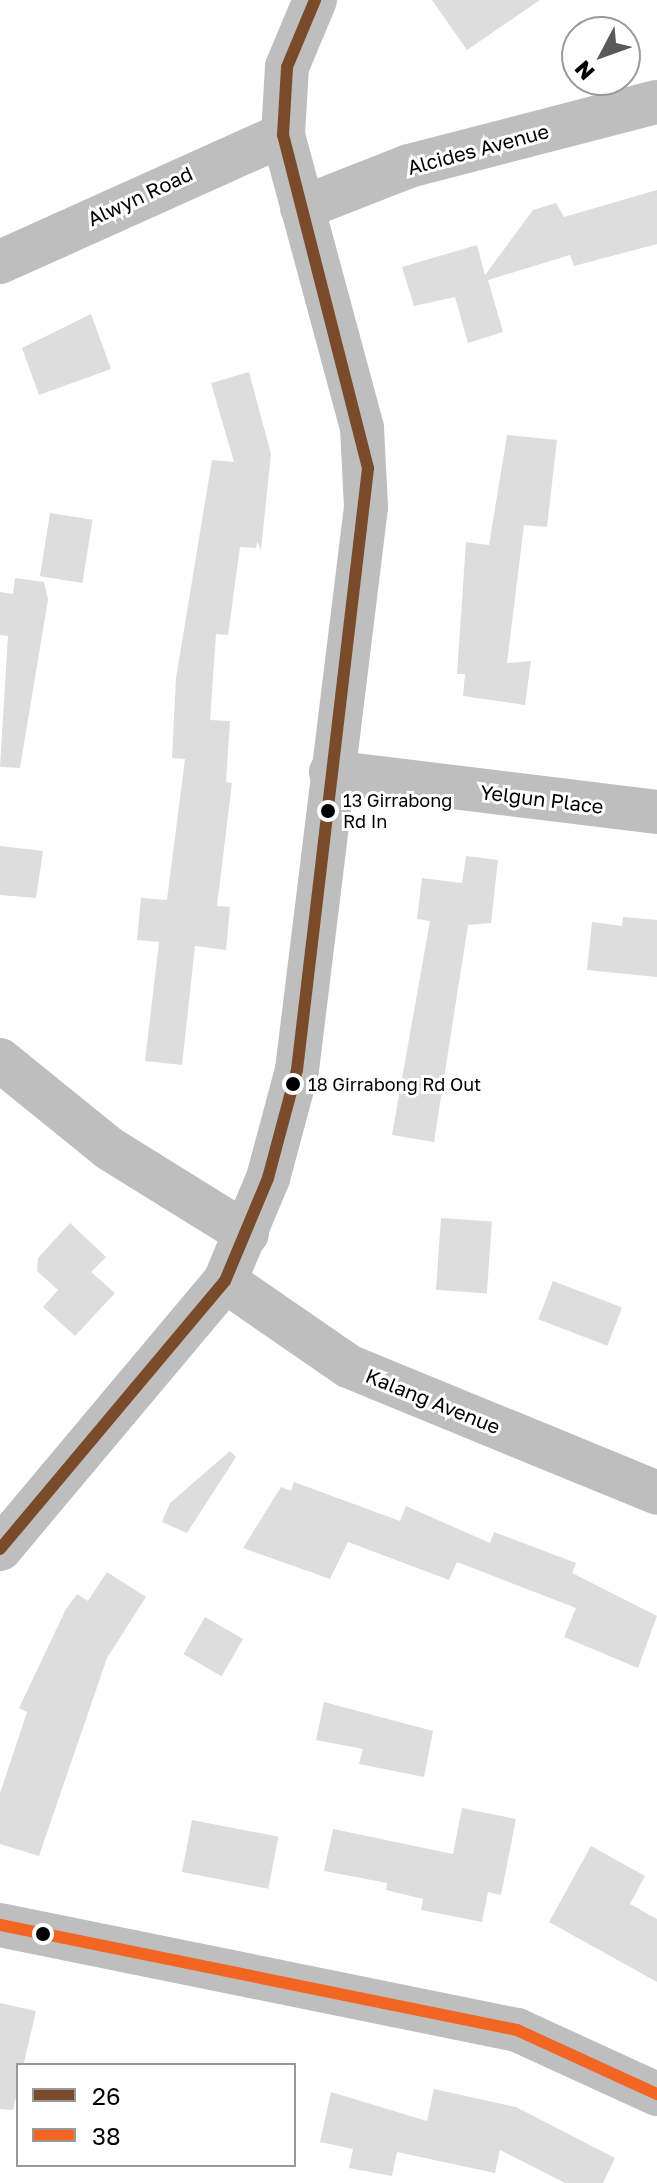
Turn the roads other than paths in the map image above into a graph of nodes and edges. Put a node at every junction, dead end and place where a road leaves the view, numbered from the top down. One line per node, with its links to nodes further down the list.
1 (315, 0): 3 (street)
2 (657, 102): 4 (street, Alcides Avenue)
3 (283, 135): 4 (street); 5 (street, Alwyn Road)
4 (302, 208): 6 (street)
5 (0, 262)
6 (331, 772): 7 (street, Yelgun Place); 9 (street)
7 (657, 812)
8 (0, 1060): 9 (street)
9 (247, 1234): 10 (street)
10 (225, 1281): 11 (street, Kalang Avenue); 12 (street)
11 (657, 1493)
12 (0, 1549)
13 (0, 1925): 14 (street)
14 (657, 2094)

